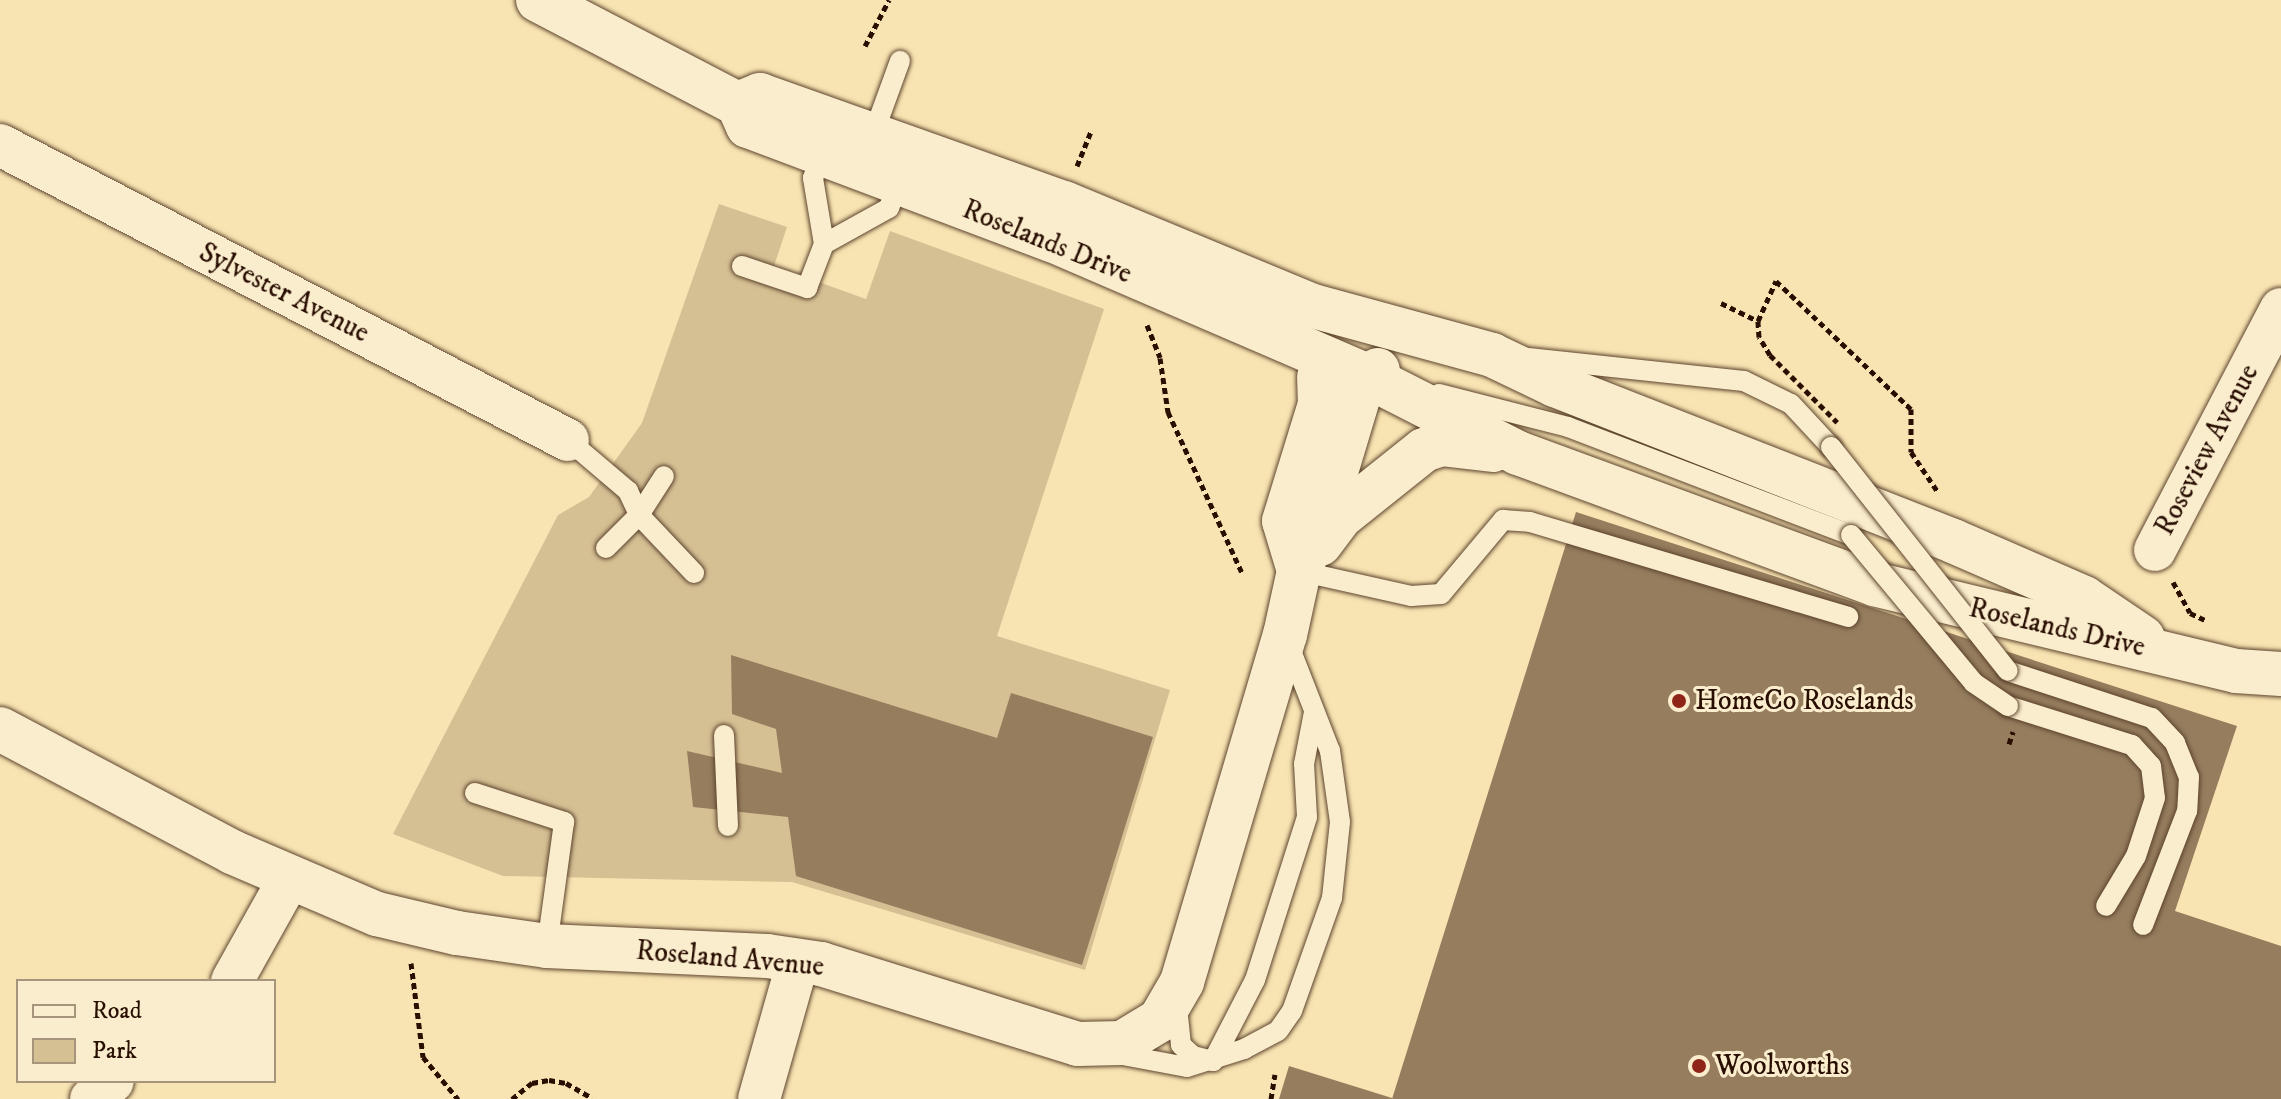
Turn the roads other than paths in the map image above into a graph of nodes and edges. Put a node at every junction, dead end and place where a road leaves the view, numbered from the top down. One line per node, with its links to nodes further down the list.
1 (538, 0): 3 (street, Roselands Drive)
2 (900, 61): 4 (lane)
3 (738, 104): 4 (street, Roselands Drive); 6 (street, Roselands Drive)
4 (873, 135): 10 (street, Roselands Drive)
5 (0, 145): 17 (street, Sylvester Avenue)
6 (822, 154): 7 (street, Roselands Drive); 8 (lane)
7 (898, 183): 8 (lane); 12 (street, Roselands Drive)
8 (824, 244): 9 (lane)
9 (742, 266)
10 (1313, 306): 13 (street, Roselands Drive); 14 (street, Roselands Drive)
11 (2281, 309): 22 (street, Roseview Avenue)
12 (1308, 354): 14 (street, Roselands Drive); 16 (street, Roseland Avenue)
13 (1492, 355): 15 (street, Roselands Drive); 36 (lane, bridge)
14 (1365, 375): 15 (street, Roselands Drive); 16 (street, Roselands Drive); 18 (street, Roselands Drive); 23 (street, Roseland Avenue); 35 (lane, bridge)
15 (1555, 385): 27 (street, Roselands Drive)
16 (1320, 404): 23 (street, Roseland Avenue)
17 (568, 440): 20 (lane)
18 (1518, 453): 23 (street); 27 (street, Roselands Drive)
19 (664, 476): 20 (lane)
20 (639, 515): 21 (lane); 24 (lane)
21 (606, 548)
22 (2155, 550)
23 (1299, 571): 25 (lane); 26 (street, Roseland Avenue)
24 (694, 573)
25 (1848, 617)
26 (1285, 635): 29 (lane); 40 (street, Roseland Avenue)
27 (2169, 654): 28 (street)
28 (2281, 674)
29 (1314, 712): 42 (lane); 42 (lane)
30 (0, 729): 34 (street, Roseland Avenue)
31 (724, 735): 33 (lane)
32 (475, 793): 37 (lane)
33 (728, 826)
34 (289, 879): 37 (street, Roseland Avenue); 39 (street)
35 (2106, 906)
36 (2143, 925)
37 (547, 946): 38 (street, Roseland Avenue)
38 (798, 961): 41 (street, Roseland Avenue); 45 (street)
39 (233, 979)
40 (1182, 982): 41 (street, Roseland Avenue); 42 (lane)
41 (1078, 1044): 42 (lane)
42 (1213, 1061)
43 (111, 1083): 44 (street)
44 (91, 1099)
45 (759, 1099)

